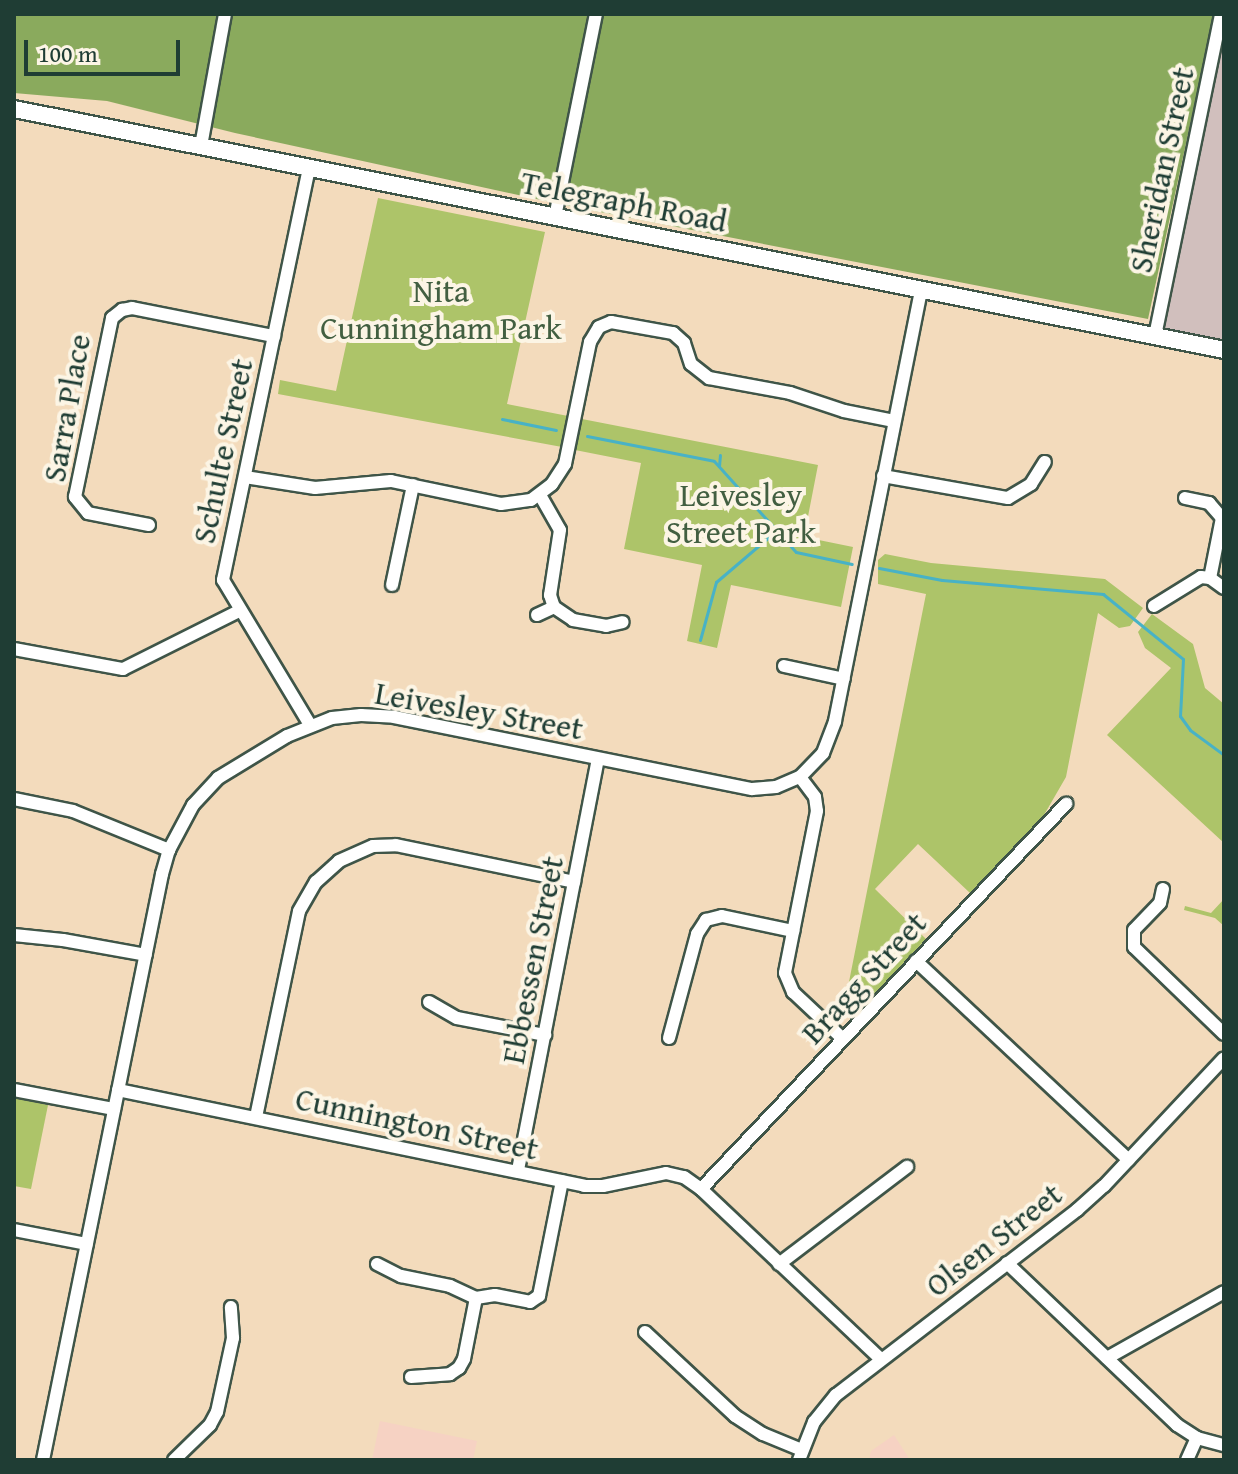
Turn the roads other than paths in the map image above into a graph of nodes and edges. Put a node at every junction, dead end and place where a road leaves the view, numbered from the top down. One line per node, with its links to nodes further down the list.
1 (225, 14): 5 (street)
2 (596, 14): 7 (street)
3 (1221, 14): 12 (street, Sheridan Street)
4 (14, 109): 5 (street, Telegraph Road)
5 (201, 146): 6 (street, Telegraph Road)
6 (309, 168): 7 (street, Telegraph Road); 11 (street, Schulte Street)
7 (555, 217): 8 (street, Telegraph Road)
8 (921, 289): 12 (street, Telegraph Road); 14 (street)
9 (594, 313): 10 (street)
10 (602, 325): 14 (street); 19 (street)
11 (274, 336): 17 (street, Schulte Street); 21 (street, Sarra Place)
12 (1155, 336): 13 (street, Telegraph Road)
13 (1224, 350)
14 (894, 421): 16 (street)
15 (1045, 462): 16 (street)
16 (883, 476): 32 (street)
17 (245, 477): 18 (street); 27 (street, Schulte Street)
18 (413, 485): 19 (street); 23 (street)
19 (540, 495): 26 (street)
20 (1185, 498): 22 (street)
21 (149, 525)
22 (1210, 578): 24 (street); 25 (street)
23 (392, 585)
24 (1224, 588)
25 (1154, 606)
26 (554, 607): 28 (street); 29 (street)
27 (239, 611): 30 (street); 33 (street, Schulte Street)
28 (537, 615)
29 (623, 622)
30 (14, 649)
31 (784, 666): 32 (street)
32 (844, 679): 35 (street)
33 (310, 725): 34 (street, Leivesley Street); 38 (street, Leivesley Street)
34 (598, 760): 35 (street, Leivesley Street); 39 (street, Ebbessen Street)
35 (800, 777): 41 (street)
36 (14, 799): 38 (street)
37 (1066, 804): 44 (street, Bragg Street)
38 (169, 850): 43 (street, Leivesley Street)
39 (574, 882): 47 (street, Ebbessen Street); 54 (street)
40 (1163, 889): 46 (street)
41 (793, 931): 48 (street); 49 (street)
42 (14, 935): 43 (street)
43 (146, 955): 52 (street, Leivesley Street)
44 (916, 961): 49 (street, Bragg Street); 55 (street)
45 (429, 1002): 47 (street)
46 (1224, 1034)
47 (545, 1035): 57 (street, Ebbessen Street)
48 (669, 1038)
49 (842, 1038): 59 (street, Bragg Street)
50 (1224, 1058): 55 (street, Olsen Street)
51 (14, 1090): 53 (street)
52 (118, 1090): 53 (street, Leivesley Street); 54 (street, Cunnington Street)
53 (114, 1109): 61 (street, Leivesley Street)
54 (256, 1117): 57 (street, Cunnington Street)
55 (1129, 1160): 62 (street, Olsen Street)
56 (907, 1167): 64 (street)
57 (518, 1170): 58 (street, Cunnington Street)
58 (562, 1181): 59 (street, Cunnington Street); 66 (street)
59 (701, 1189): 64 (street, Cunnington Street)
60 (14, 1230): 61 (street)
61 (87, 1244): 75 (street, Leivesley Street)
62 (1007, 1263): 69 (street); 70 (street, Olsen Street)
63 (377, 1264): 66 (street)
64 (779, 1264): 70 (street, Cunnington Street)
65 (1224, 1292): 69 (street)
66 (476, 1298): 71 (street)
67 (231, 1307): 76 (street)
68 (645, 1332): 74 (street)
69 (1107, 1358): 72 (street)
70 (881, 1359): 74 (street, Olsen Street)
71 (411, 1377)
72 (1197, 1438): 73 (street); 77 (street)
73 (1224, 1445)
74 (801, 1455)
75 (43, 1460)
76 (174, 1460)
77 (1187, 1460)

